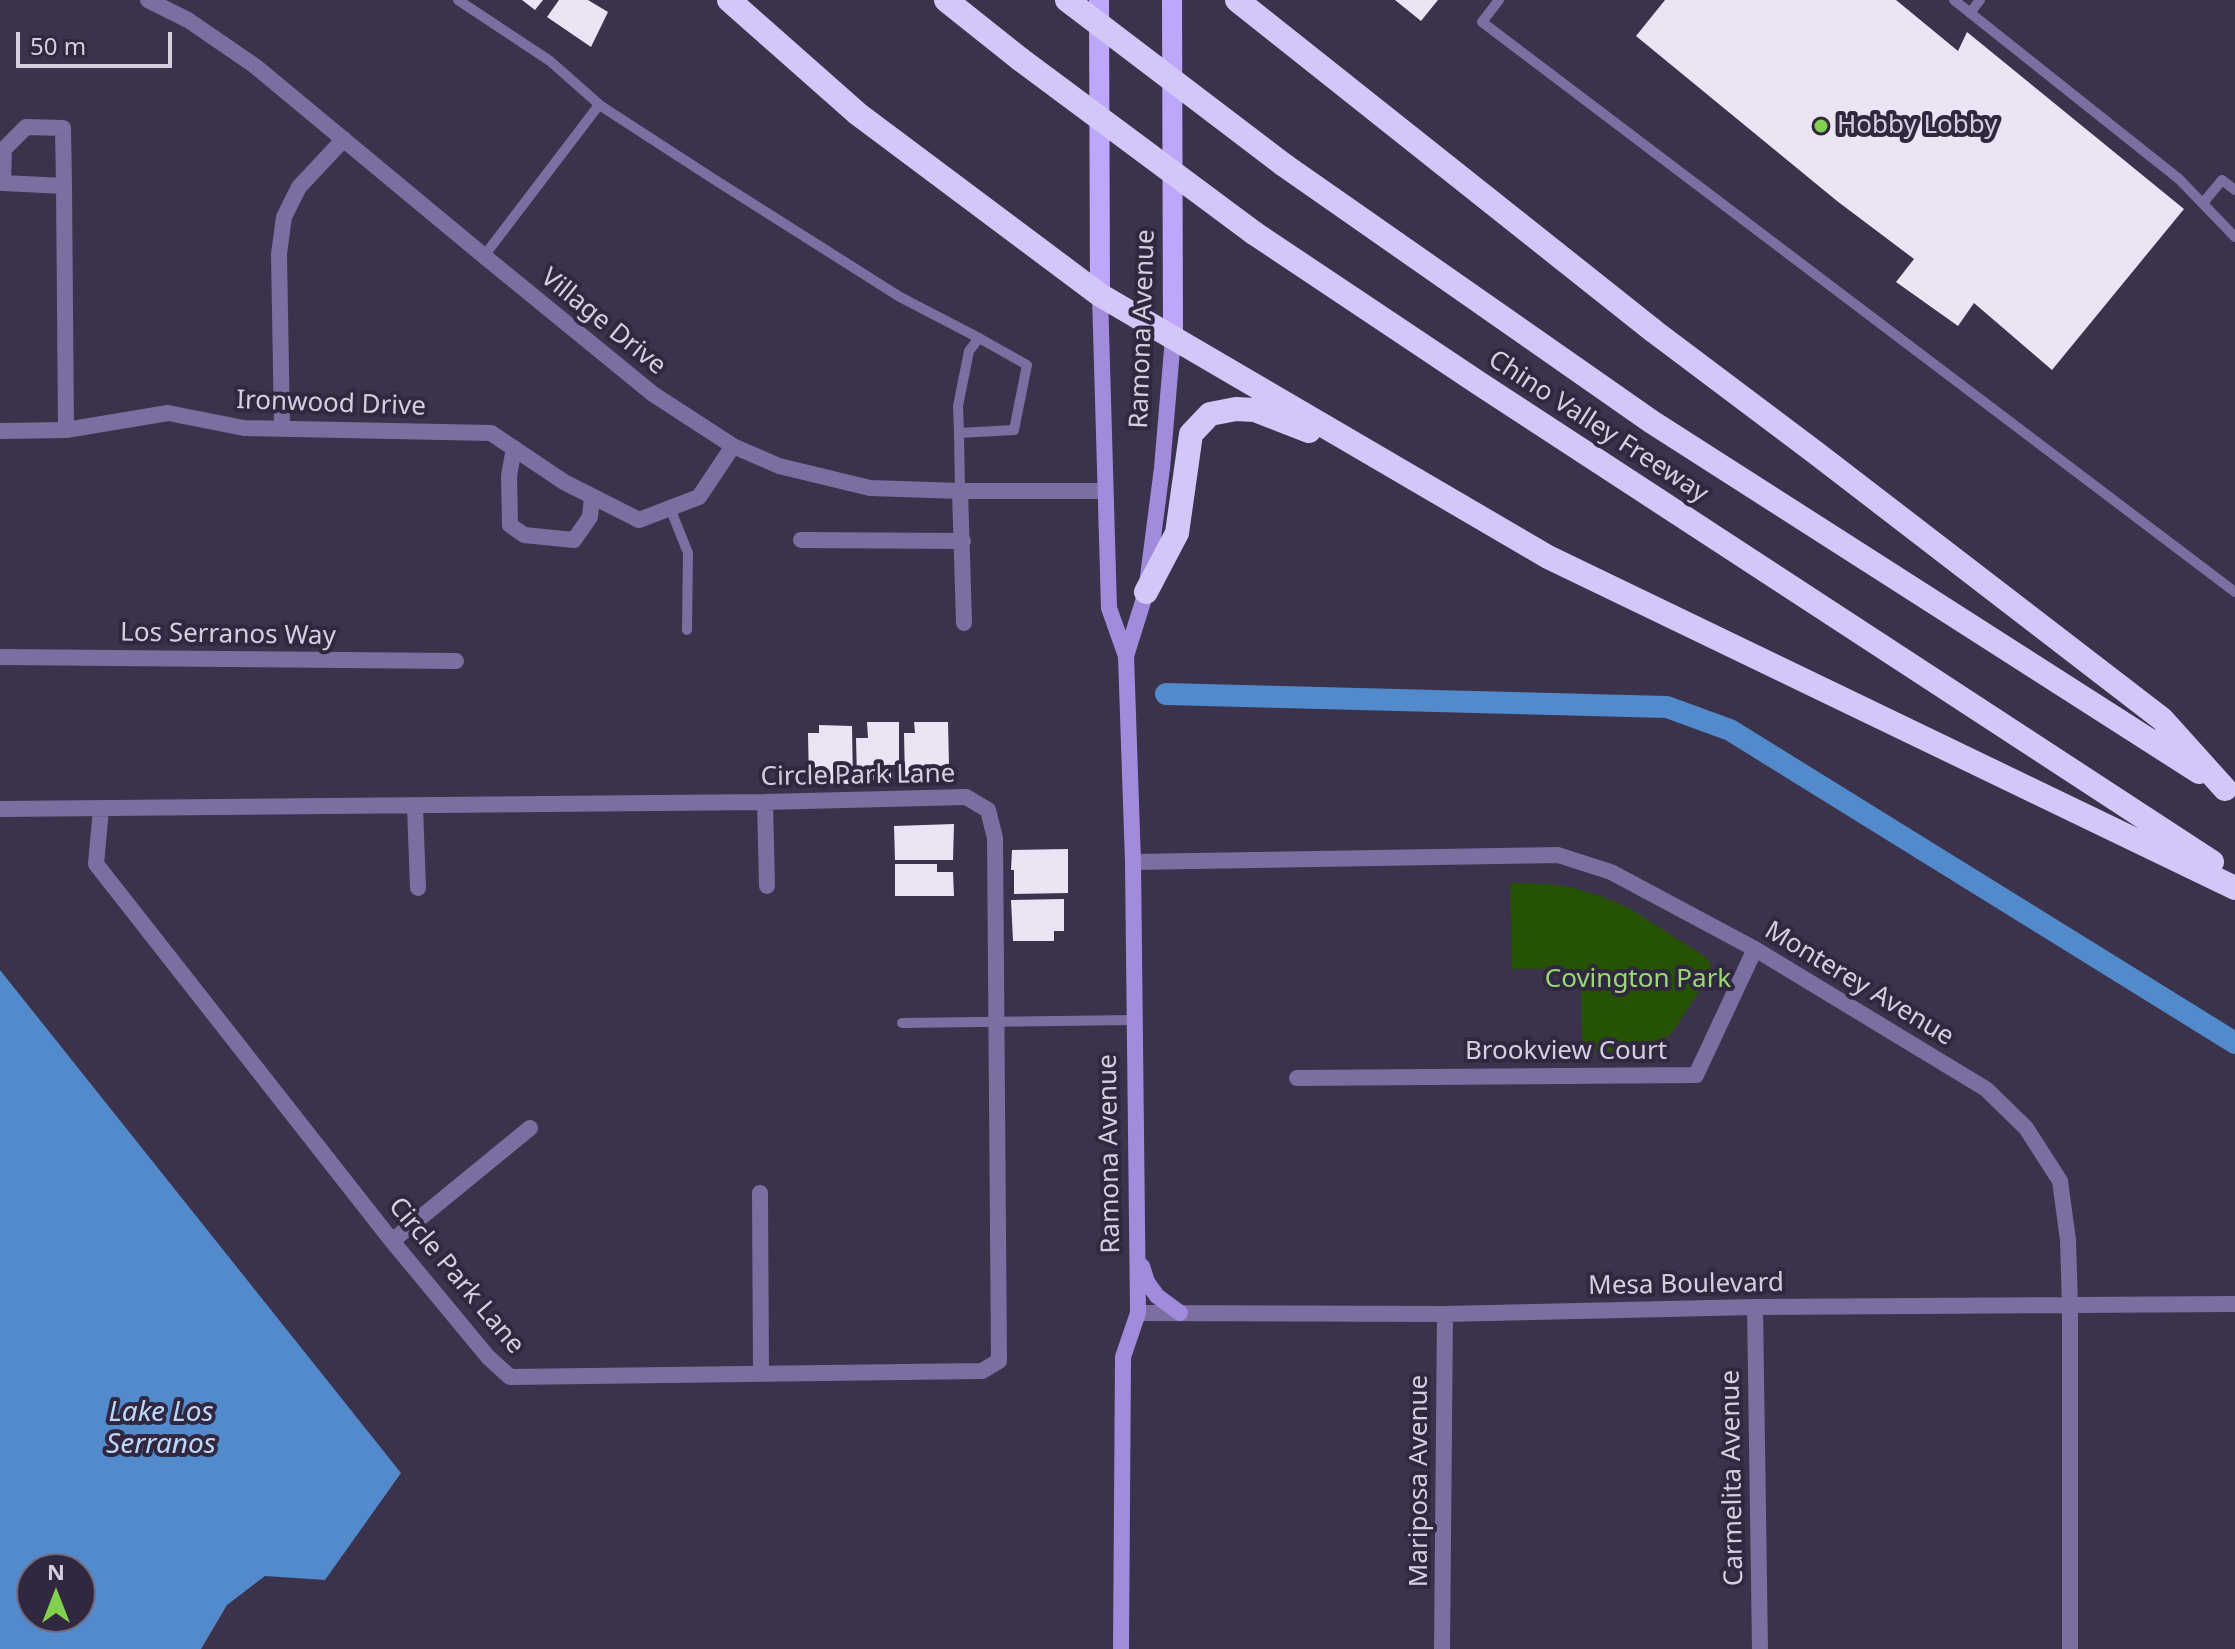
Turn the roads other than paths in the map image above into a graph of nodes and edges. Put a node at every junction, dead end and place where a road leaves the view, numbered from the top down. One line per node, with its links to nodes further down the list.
1 (148, 0): 14 (street, Village Drive)
2 (458, 0): 13 (lane)
3 (729, 0): 20 (highway)
4 (946, 0): 49 (highway, Chino Valley Freeway, bridge)
5 (1067, 0): 43 (highway, Chino Valley Freeway, bridge)
6 (1099, 0): 20 (main road, Ramona Avenue)
7 (1172, 0): 22 (main road, Ramona Avenue)
8 (1237, 0): 43 (highway)
9 (1499, 0): 37 (lane)
10 (1954, 0): 12 (lane)
11 (1980, 0): 12 (lane)
12 (1970, 13): 17 (lane)
13 (599, 105): 19 (lane); 21 (lane)
14 (344, 139): 19 (street, Village Drive); 23 (street)
15 (64, 186): 15 (street); 24 (street)
16 (2235, 190): 17 (lane)
17 (2203, 203): 18 (lane)
18 (2235, 237)
19 (484, 256): 27 (street, Village Drive)
20 (1100, 295): 22 (highway); 31 (street, Ramona Avenue)
21 (979, 338): 26 (lane); 26 (lane)
22 (1173, 338): 29 (highway); 36 (street, Ramona Avenue)
23 (282, 427): 24 (street, Ironwood Drive); 28 (street, Ironwood Drive)
24 (66, 430): 25 (street, Ironwood Drive)
25 (0, 431)
26 (959, 433): 30 (lane)
27 (733, 446): 30 (street, Village Drive); 33 (street, Ironwood Drive)
28 (514, 448): 32 (street, Ironwood Drive); 32 (street)
29 (1381, 459): 36 (highway); 52 (highway)
30 (960, 491): 31 (street, Village Drive); 35 (street)
31 (1105, 491): 40 (street, Ramona Avenue)
32 (592, 497): 33 (street, Ironwood Drive)
33 (670, 508): 39 (lane)
34 (801, 540): 35 (street)
35 (963, 541): 38 (street)
36 (1146, 592): 40 (street, Ramona Avenue)
37 (2235, 592)
38 (964, 623)
39 (687, 630)
40 (1126, 656): 48 (street, Ramona Avenue)
41 (0, 657): 42 (street, Los Serranos Way)
42 (456, 661)
43 (2230, 792)
44 (765, 802): 45 (street, Circle Park Lane); 50 (street); 55 (street, Circle Park Lane)
45 (415, 806): 47 (street, Circle Park Lane); 51 (street)
46 (0, 809): 47 (street, Circle Park Lane)
47 (101, 809): 61 (street, Circle Park Lane)
48 (1133, 862): 53 (street, Monterey Avenue); 54 (street, Ramona Avenue)
49 (2235, 877)
50 (767, 886)
51 (418, 888)
52 (2235, 888)
53 (1755, 949): 57 (street, Brookview Court); 63 (street, Monterey Avenue)
54 (1134, 1020): 55 (lane); 60 (street, Ramona Avenue)
55 (998, 1022): 56 (lane); 68 (street, Circle Park Lane)
56 (902, 1023)
57 (1297, 1078)
58 (530, 1128): 61 (street)
59 (760, 1193): 68 (street)
60 (1137, 1235): 65 (street, Ramona Avenue); 66 (street)
61 (392, 1241): 68 (street, Circle Park Lane)
62 (2235, 1304): 63 (street, Mesa Boulevard)
63 (2070, 1305): 64 (street, Mesa Boulevard); 72 (street, Monterey Avenue)
64 (1755, 1307): 67 (street, Mesa Boulevard); 71 (street, Carmelita Avenue)
65 (1138, 1313): 66 (street, Mesa Boulevard); 69 (street, Ramona Avenue)
66 (1180, 1313): 67 (street, Mesa Boulevard)
67 (1445, 1314): 70 (street, Mariposa Avenue)
68 (761, 1373)
69 (1121, 1649)
70 (1442, 1649)
71 (1760, 1649)
72 (2070, 1649)

